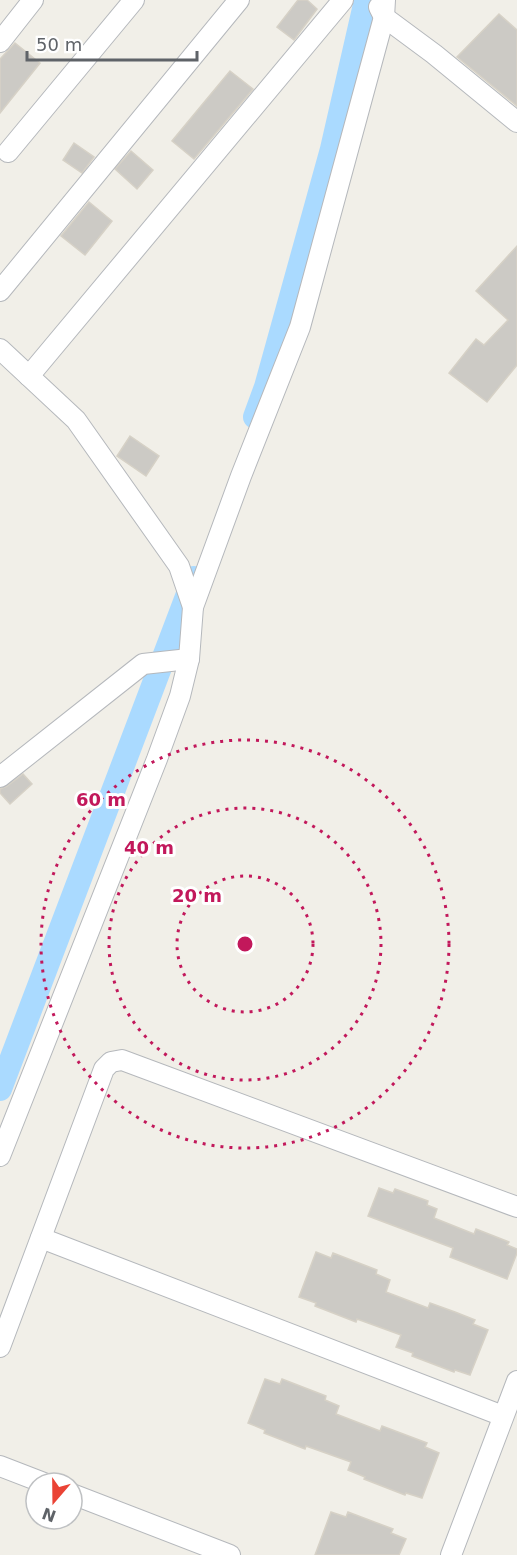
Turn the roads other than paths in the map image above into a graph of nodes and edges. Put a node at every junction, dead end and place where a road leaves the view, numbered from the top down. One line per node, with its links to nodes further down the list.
1 (33, 0): 6 (street)
2 (134, 0): 8 (street)
3 (239, 0): 9 (street)
4 (343, 0): 11 (street)
5 (380, 5): 7 (street); 12 (street)
6 (0, 42)
7 (517, 122)
8 (8, 152)
9 (0, 291)
10 (0, 350): 11 (street)
11 (29, 376): 12 (street)
12 (192, 607): 13 (street)
13 (182, 660): 14 (street); 15 (street)
14 (0, 777)
15 (0, 1156)
16 (517, 1207): 17 (street)
17 (41, 1238): 18 (street); 20 (street)
18 (0, 1347)
19 (517, 1382): 20 (street)
20 (503, 1416): 25 (street)
21 (0, 1466): 22 (street)
22 (24, 1475)
23 (84, 1499): 24 (street)
24 (230, 1555)
25 (450, 1555)

